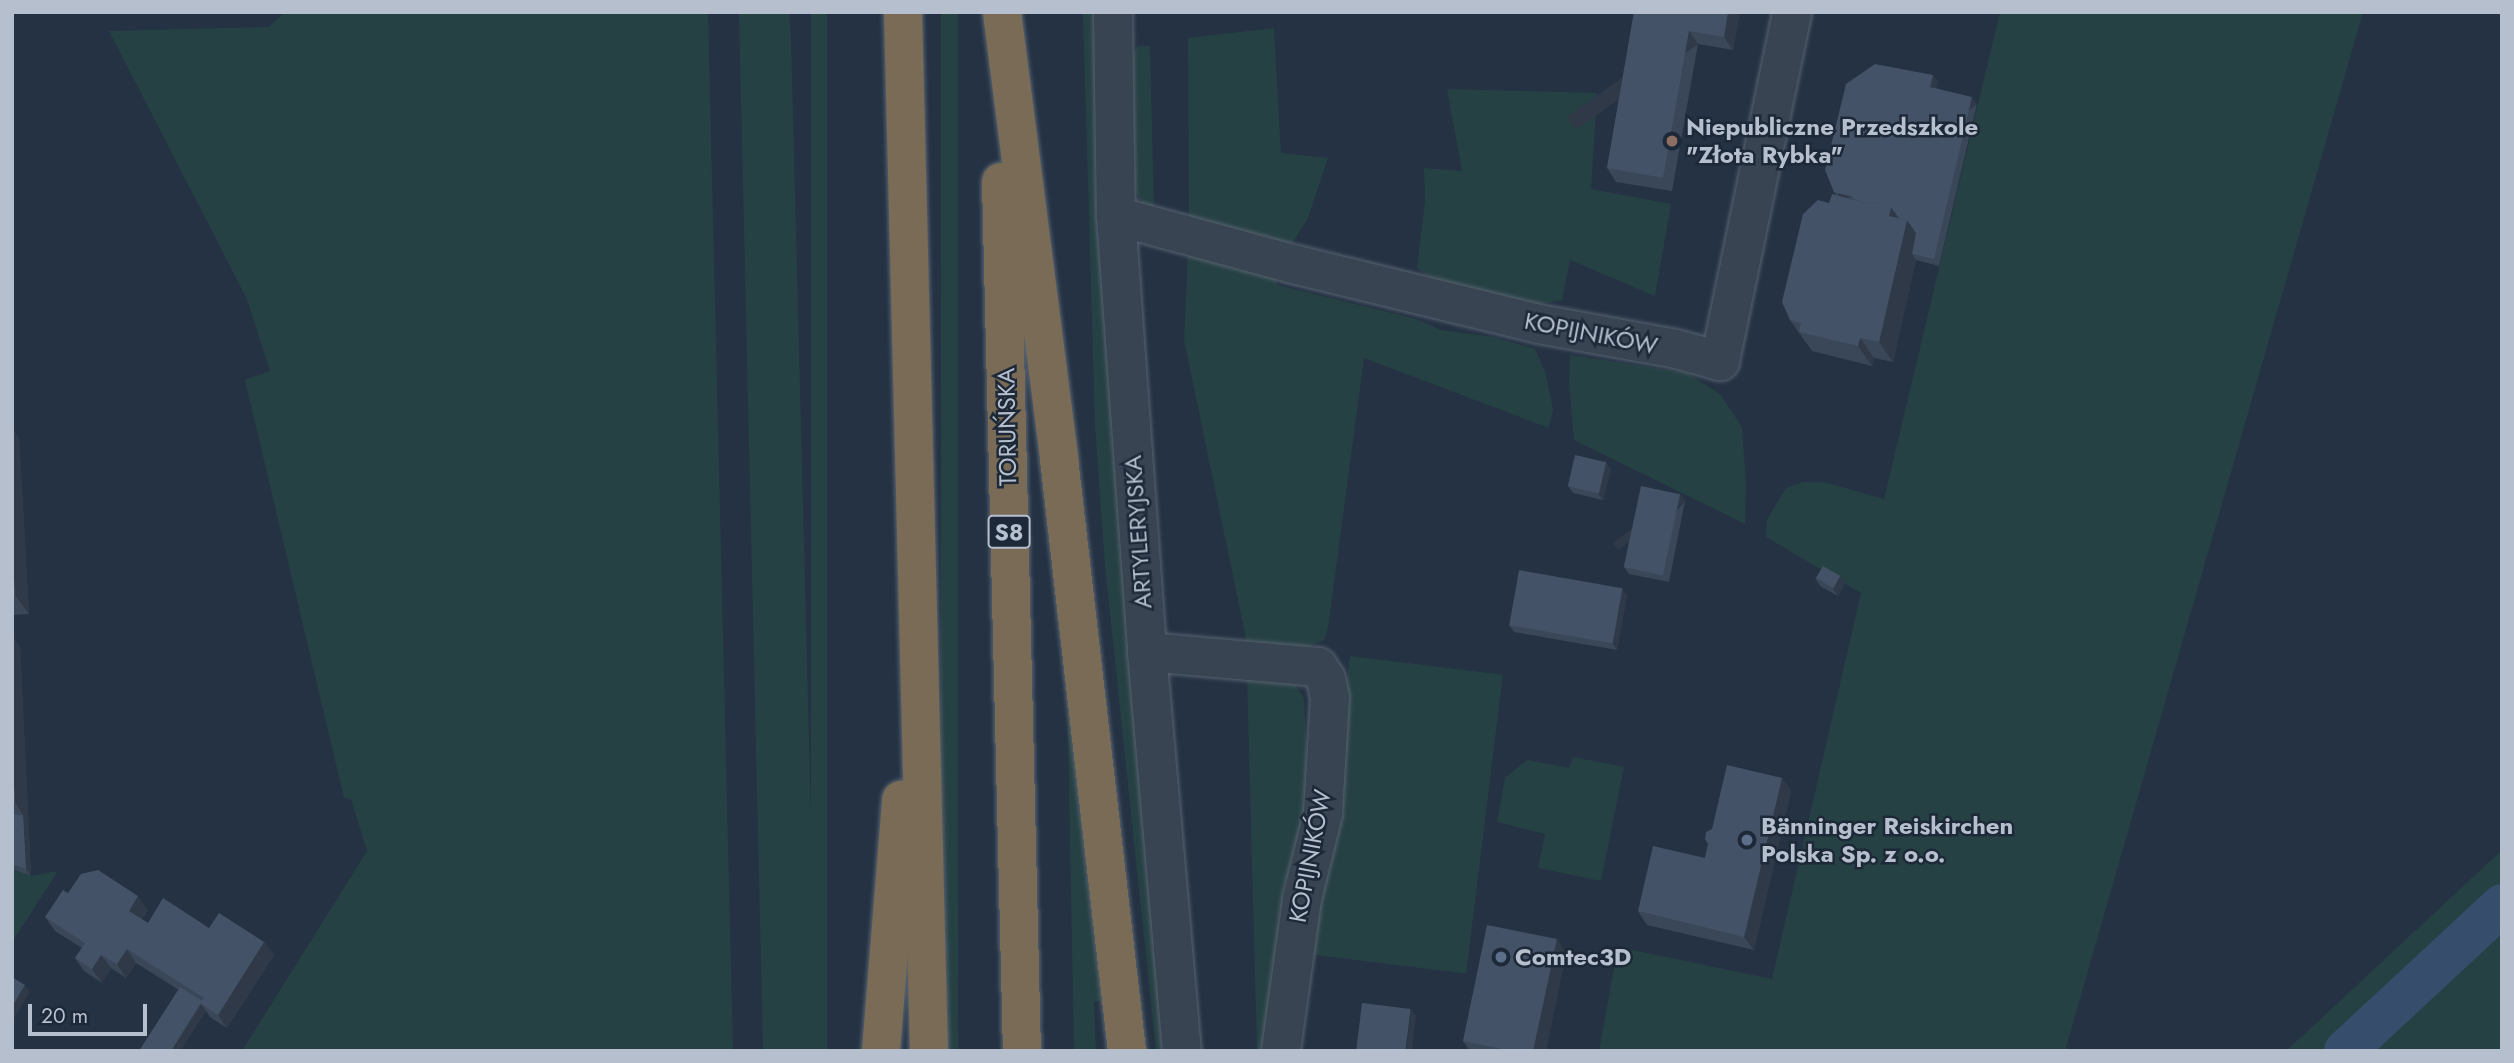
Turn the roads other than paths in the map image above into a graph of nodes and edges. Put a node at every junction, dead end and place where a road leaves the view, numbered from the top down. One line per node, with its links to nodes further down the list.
1 (903, 12): 7 (highway)
2 (996, 12): 11 (highway, TORUŃSKA / S8)
3 (1002, 12): 12 (highway)
4 (1113, 12): 6 (street, ARTYLERYJSKA)
5 (1793, 12): 6 (street, KOPIJNIKÓW)
6 (1116, 216): 8 (street, ARTYLERYJSKA)
7 (916, 528): 9 (highway); 10 (highway)
8 (1147, 652): 13 (street, ARTYLERYJSKA); 14 (street, KOPIJNIKÓW)
9 (881, 1051)
10 (929, 1051)
11 (1023, 1051)
12 (1126, 1051)
13 (1182, 1051)
14 (1281, 1051)

